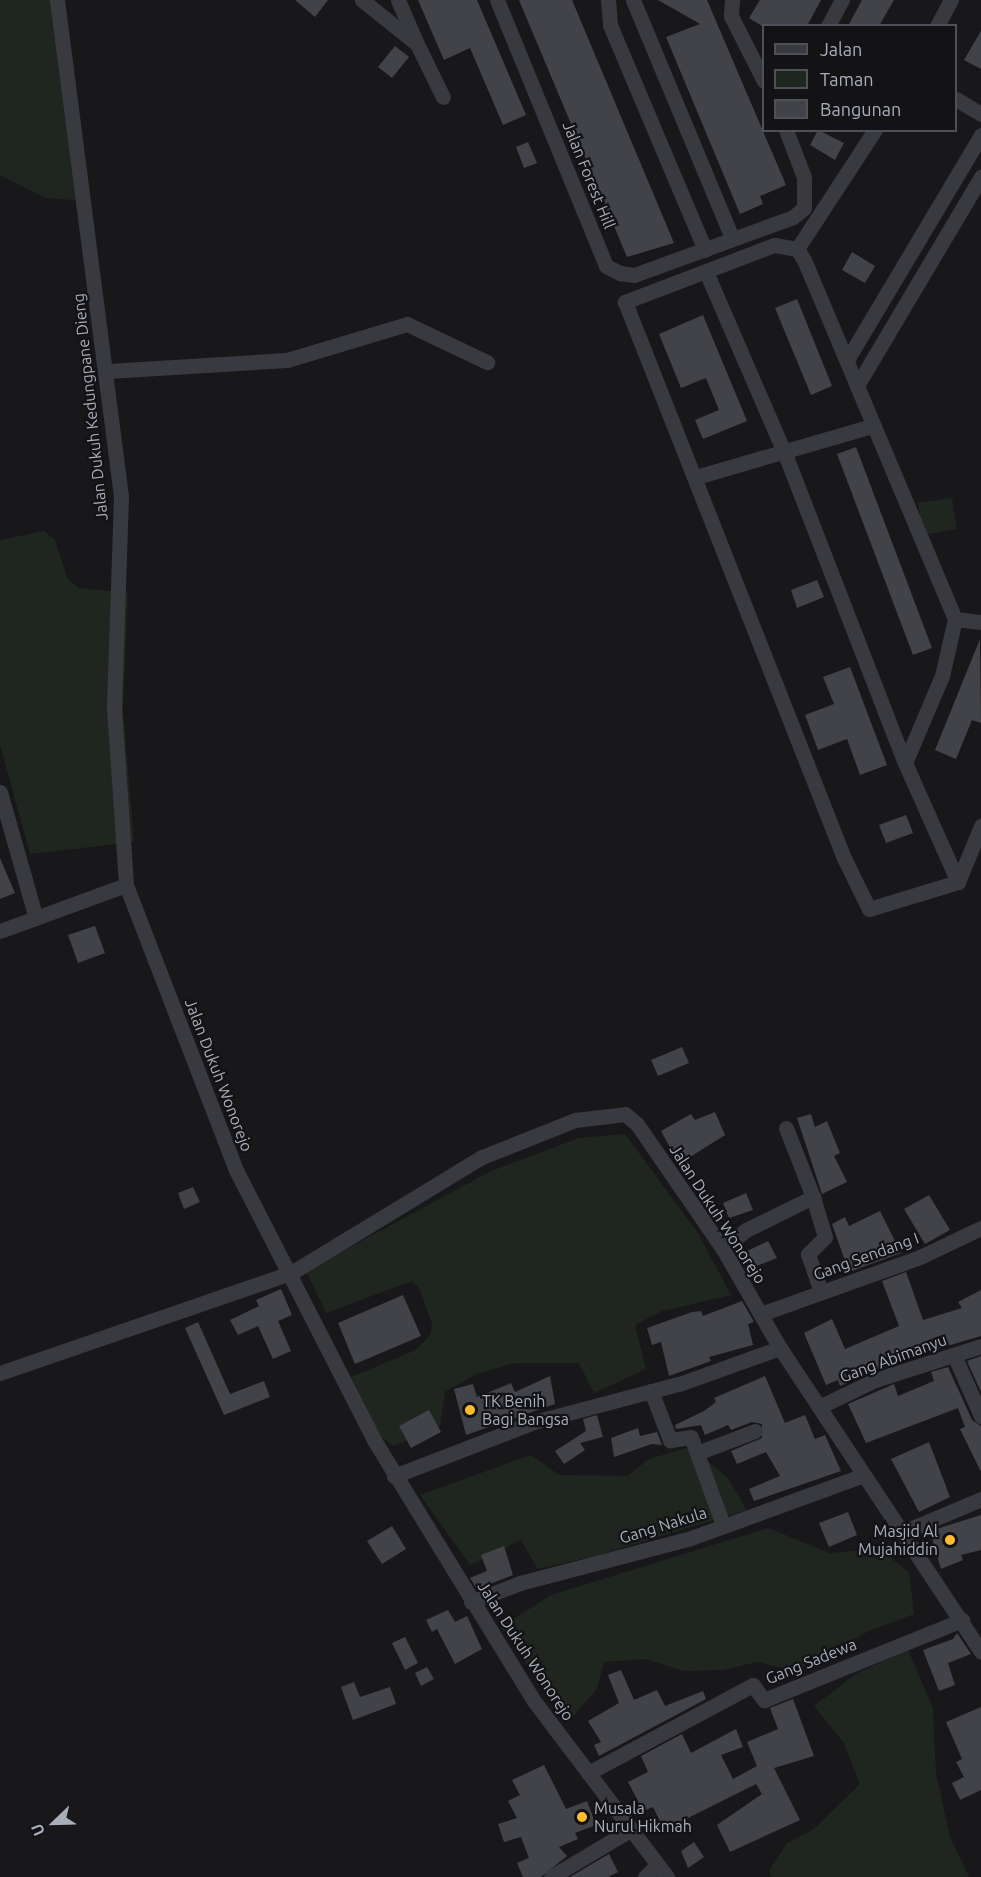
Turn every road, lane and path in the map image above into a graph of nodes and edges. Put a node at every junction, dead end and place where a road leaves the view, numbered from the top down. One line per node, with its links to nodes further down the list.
1 (57, 0): 27 (street, Jalan Dukuh Kedungpane Dieng)
2 (362, 0): 12 (street)
3 (398, 0): 12 (street)
4 (497, 0): 23 (street, Jalan Forest Hill)
5 (608, 0): 23 (street)
6 (732, 0): 13 (street)
7 (842, 0): 10 (street)
8 (951, 0): 11 (street)
9 (629, 1): 21 (street)
10 (829, 24)
11 (938, 24)
12 (417, 44): 14 (street)
13 (762, 77)
14 (443, 97)
15 (957, 100): 16 (street)
16 (981, 114)
17 (787, 132): 21 (street, Jalan Forest Hill)
18 (874, 132): 22 (street)
19 (981, 135): 25 (street)
20 (981, 177): 28 (street)
21 (732, 238): 23 (street, Jalan Forest Hill)
22 (797, 249): 24 (street); 25 (street)
23 (705, 250)
24 (707, 274): 30 (street); 31 (street)
25 (847, 360): 28 (street)
26 (487, 362): 27 (street)
27 (108, 371): 38 (street, Jalan Dukuh Kedungpane Dieng)
28 (858, 384): 29 (street)
29 (872, 426): 30 (street); 32 (street)
30 (785, 454): 31 (street); 34 (street)
31 (696, 477): 37 (street)
32 (955, 619): 33 (street); 34 (street)
33 (981, 622)
34 (905, 763): 37 (street)
35 (0, 792): 39 (street)
36 (981, 826): 37 (street)
37 (958, 882)
38 (126, 885): 39 (street); 45 (street, Jalan Dukuh Wonorejo)
39 (36, 918): 40 (street)
40 (0, 931)
41 (786, 1128): 42 (street)
42 (813, 1197): 44 (street); 46 (street)
43 (981, 1228): 46 (street, Gang Sendang I)
44 (723, 1249): 45 (street, Jalan Dukuh Wonorejo); 47 (street, Jalan Dukuh Wonorejo)
45 (291, 1273): 51 (street); 58 (street, Jalan Dukuh Wonorejo)
46 (820, 1292): 47 (street, Gang Sendang I)
47 (762, 1314): 49 (street, Jalan Dukuh Wonorejo)
48 (981, 1346): 50 (street, Gang Abimanyu)
49 (780, 1348): 52 (street); 53 (street, Jalan Dukuh Wonorejo)
50 (954, 1355): 53 (street, Gang Abimanyu); 54 (street)
51 (0, 1373)
52 (651, 1391): 56 (street); 58 (street)
53 (819, 1407): 57 (street, Jalan Dukuh Wonorejo)
54 (981, 1416)
55 (755, 1431): 56 (street)
56 (697, 1453): 60 (street)
57 (864, 1475): 60 (street, Gang Nakula); 61 (street, Jalan Dukuh Wonorejo)
58 (394, 1476): 62 (street, Jalan Dukuh Wonorejo)
59 (981, 1499): 61 (street)
60 (723, 1525): 62 (street, Gang Nakula)
61 (903, 1532): 63 (street, Jalan Dukuh Wonorejo)
62 (471, 1602): 65 (street, Jalan Dukuh Wonorejo)
63 (962, 1620): 64 (street, Jalan Dukuh Wonorejo); 65 (street, Gang Sadewa)
64 (981, 1652)
65 (588, 1773): 66 (street, Jalan Dukuh Wonorejo)
66 (630, 1830): 67 (street, Jalan Dukuh Wonorejo); 68 (street)
67 (662, 1871): 69 (street)
68 (551, 1877)
69 (645, 1877)

